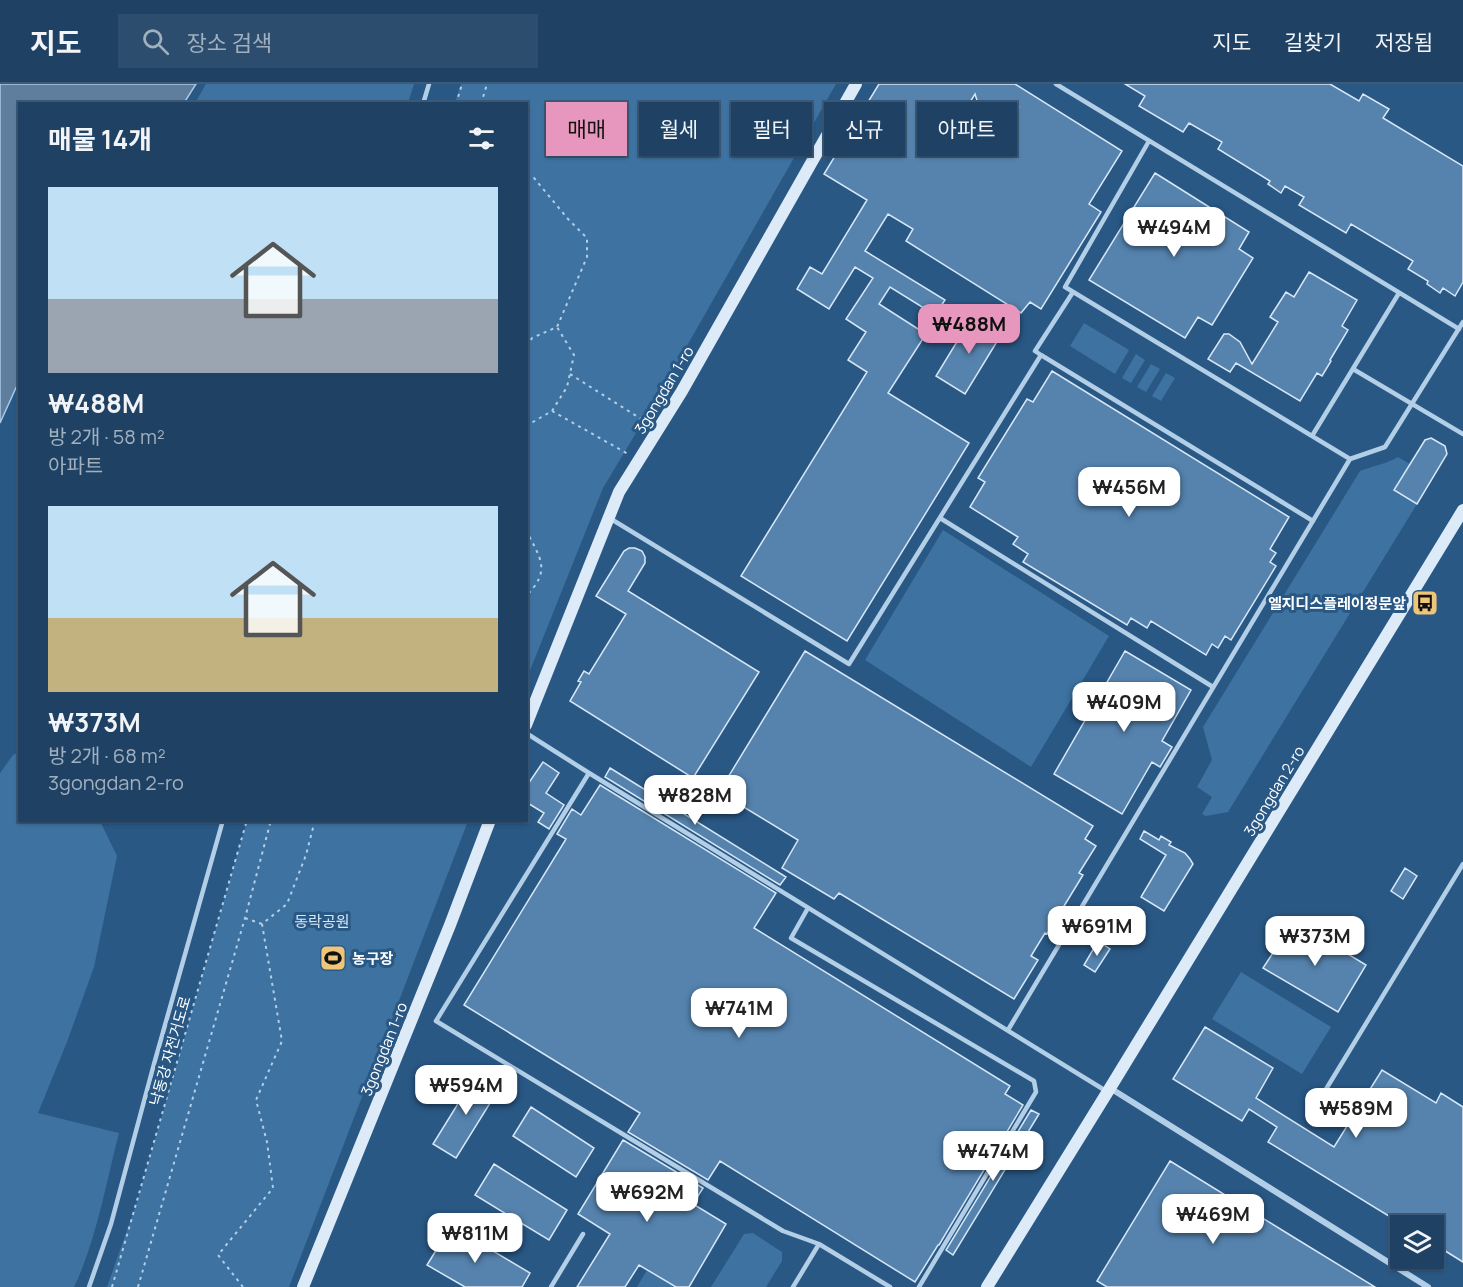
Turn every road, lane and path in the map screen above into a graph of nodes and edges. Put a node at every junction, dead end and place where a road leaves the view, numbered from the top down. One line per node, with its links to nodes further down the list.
1 (429, 84): 6 (lane)
2 (462, 84): 7 (path)
3 (487, 84): 8 (path)
4 (856, 84): 23 (street, 3gongdan 1-ro)
5 (1056, 84): 9 (lane)
6 (424, 102)
7 (457, 102)
8 (482, 102)
9 (1149, 141): 11 (lane); 12 (lane)
10 (528, 177): 14 (path)
11 (1073, 292): 17 (lane); 25 (lane)
12 (1399, 293): 15 (lane); 18 (lane)
13 (1463, 322): 15 (lane)
14 (558, 327): 16 (path); 19 (path)
15 (1459, 330): 20 (lane)
16 (528, 345)
17 (1041, 355): 30 (lane); 31 (lane)
18 (1353, 369): 20 (lane); 25 (lane)
19 (570, 374): 21 (path); 23 (path)
20 (1412, 404): 24 (lane); 26 (lane)
21 (552, 411): 22 (path); 27 (path)
22 (528, 425)
23 (658, 429): 27 (street, 3gongdan 1-ro)
24 (1463, 434)
25 (1312, 436): 26 (lane)
26 (1350, 459): 31 (lane)
27 (639, 460): 29 (street, 3gongdan 1-ro)
28 (1463, 510): 48 (street, 3gongdan 2-ro)
29 (609, 518): 30 (lane); 35 (street, 3gongdan 1-ro)
30 (940, 518): 34 (lane)
31 (1312, 521): 34 (lane)
32 (528, 534): 33 (path)
33 (528, 594)
34 (1213, 687): 47 (lane)
35 (528, 720)
36 (528, 734): 37 (lane)
37 (589, 773): 44 (lane); 51 (lane)
38 (223, 822): 52 (lane)
39 (246, 822): 53 (path, 낙동강 자전거도로)
40 (270, 822): 45 (path)
41 (314, 822): 46 (path)
42 (489, 822): 56 (street, 3gongdan 1-ro)
43 (1463, 864): 49 (lane)
44 (808, 908): 47 (lane); 60 (lane)
45 (245, 918): 46 (path); 54 (path)
46 (262, 924): 55 (path)
47 (1008, 1030): 48 (lane)
48 (1109, 1090): 61 (street, 3gongdan 2-ro); 62 (street)
49 (1314, 1109)
50 (583, 1234): 57 (lane)
51 (819, 1244): 58 (lane); 59 (lane)
52 (89, 1287)
53 (112, 1287)
54 (138, 1287)
55 (243, 1287)
56 (303, 1287)
57 (551, 1287)
58 (793, 1287)
59 (890, 1287)
60 (920, 1287)
61 (987, 1287)
62 (1428, 1287)

